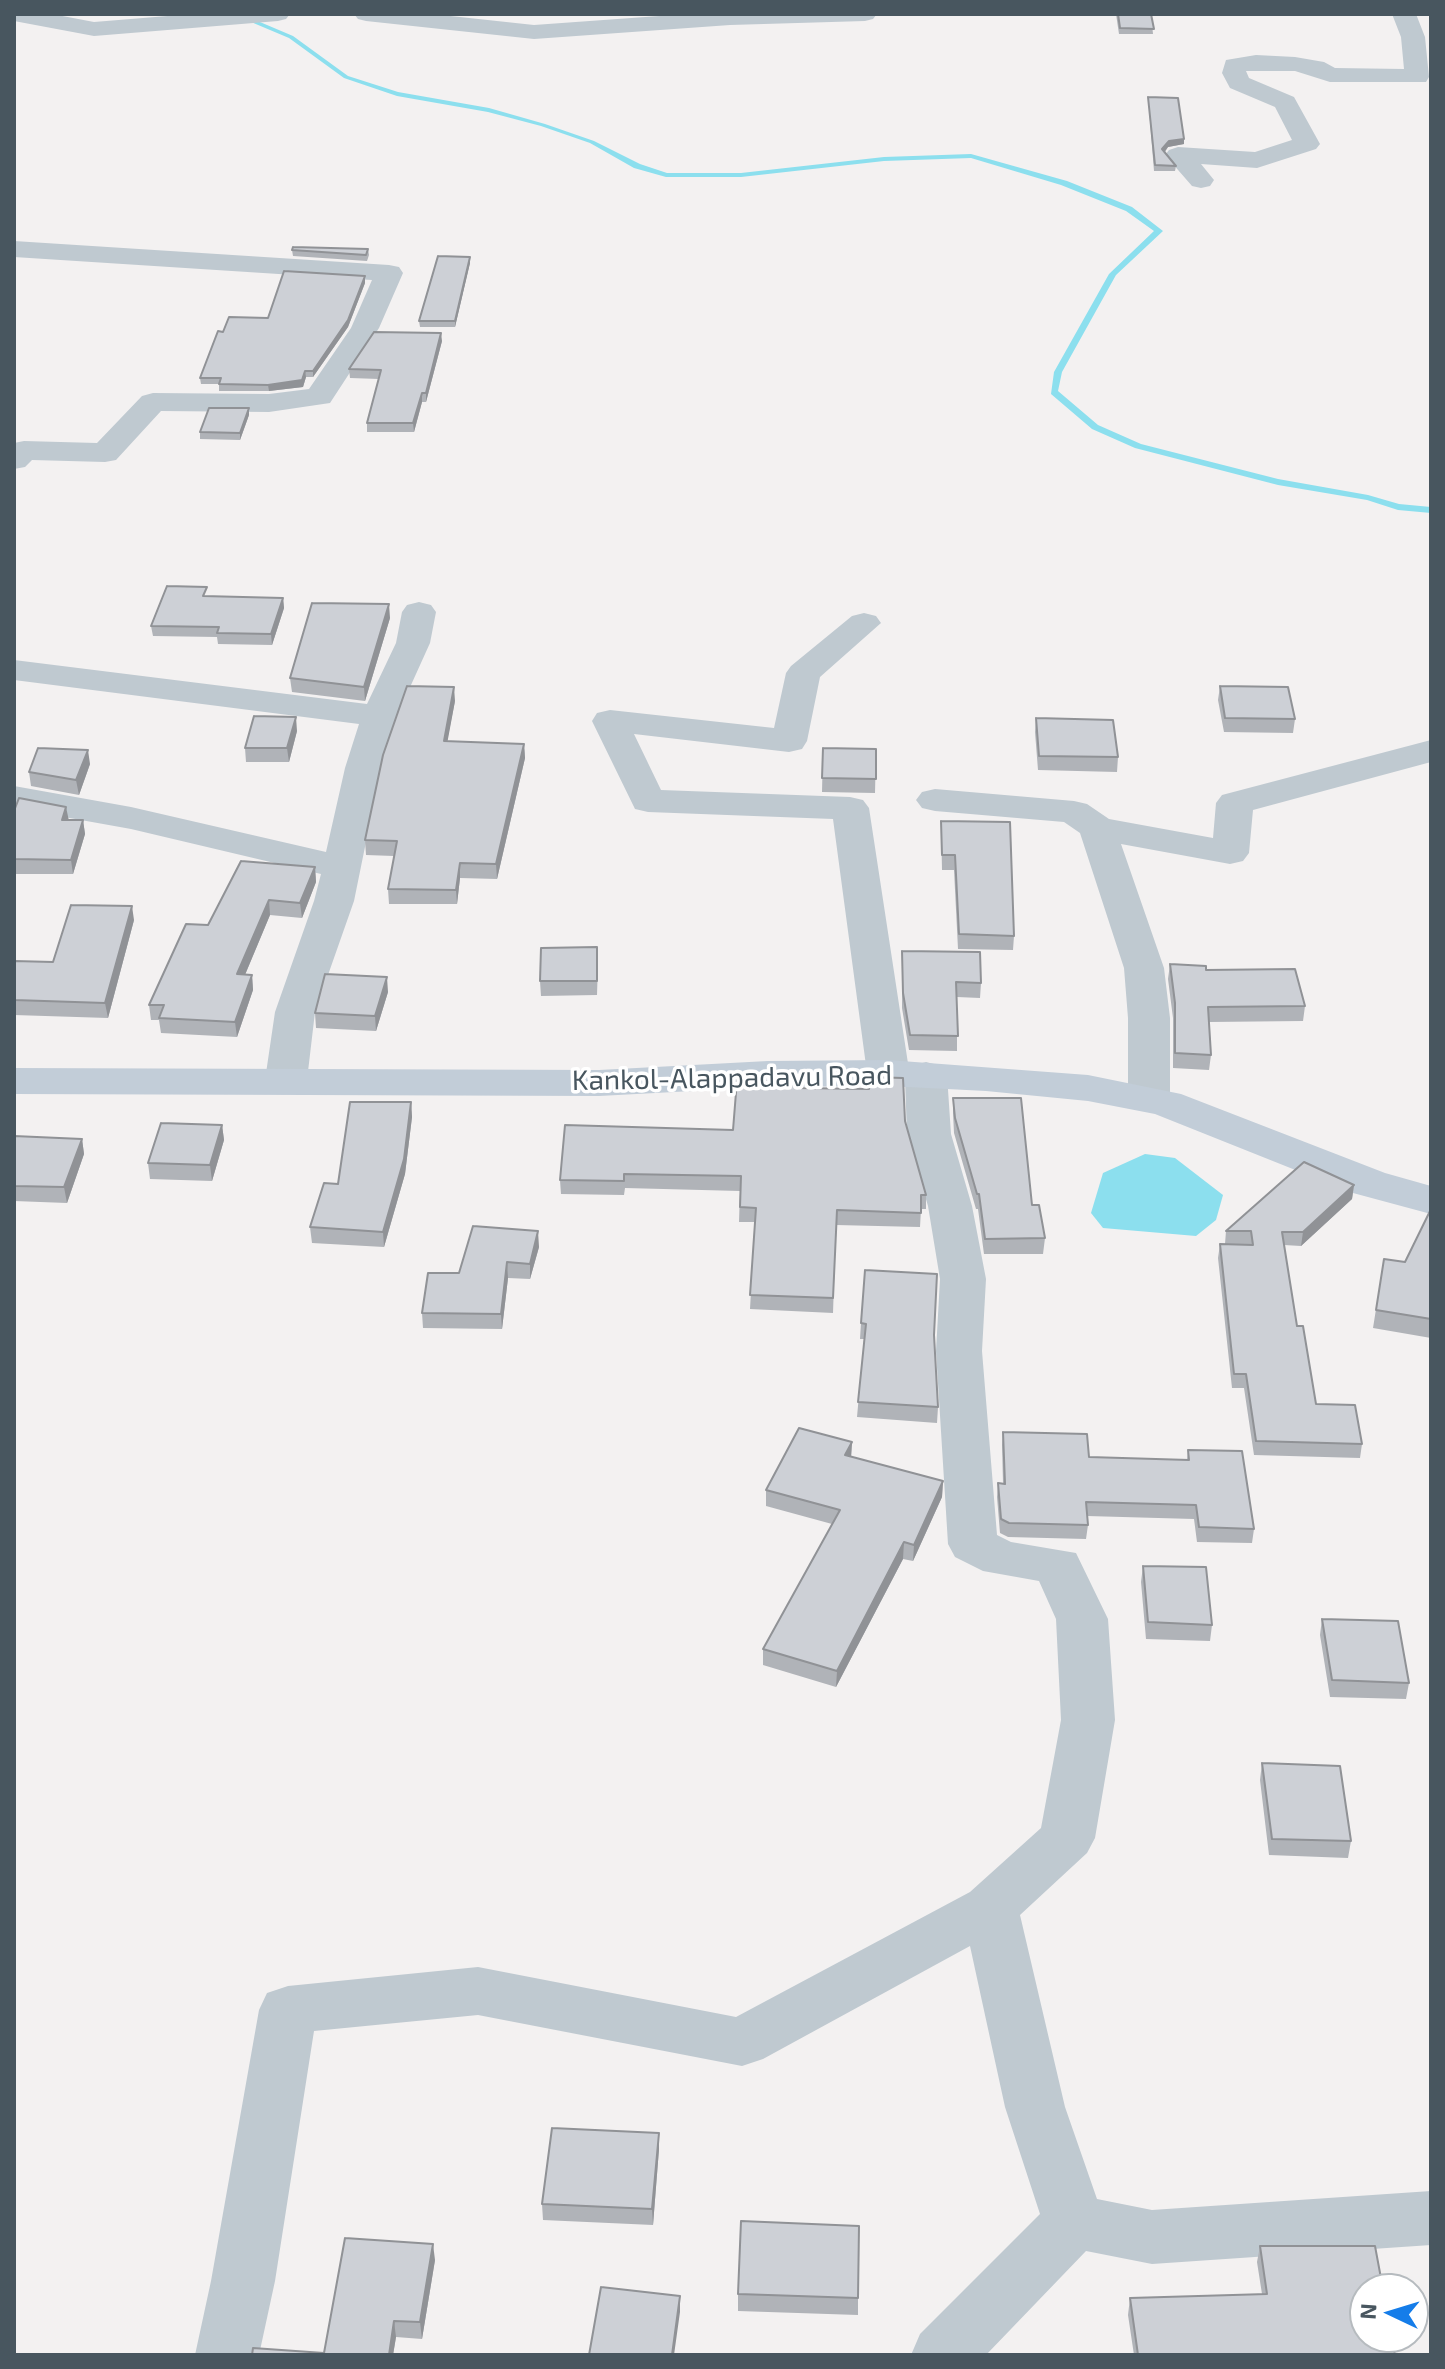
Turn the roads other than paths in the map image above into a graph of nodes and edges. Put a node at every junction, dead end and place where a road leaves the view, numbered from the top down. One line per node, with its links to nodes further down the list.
1 (278, 14): 5 (street)
2 (366, 14): 3 (street)
3 (865, 14)
4 (1404, 14): 6 (street)
5 (21, 23)
6 (1201, 180)
7 (14, 249): 8 (street)
8 (14, 460)
9 (419, 612): 12 (street)
10 (864, 623): 18 (street)
11 (14, 670): 12 (street)
12 (379, 716): 17 (street)
13 (1431, 751): 16 (street)
14 (14, 797): 17 (street)
15 (935, 800): 16 (street)
16 (1097, 828): 21 (street)
17 (342, 867): 19 (street)
18 (907, 1074): 19 (main road, Kankol-Alappadavu Road); 21 (main road, Kankol-Alappadavu Road); 23 (street)
19 (286, 1080): 20 (main road, Kankol-Alappadavu Road)
20 (14, 1081)
21 (1149, 1099): 22 (main road, Kankol-Alappadavu Road)
22 (1431, 1200)
23 (990, 1908): 25 (street); 26 (street)
24 (1431, 2218): 25 (street)
25 (1074, 2222): 27 (street)
26 (227, 2355)
27 (943, 2355)

